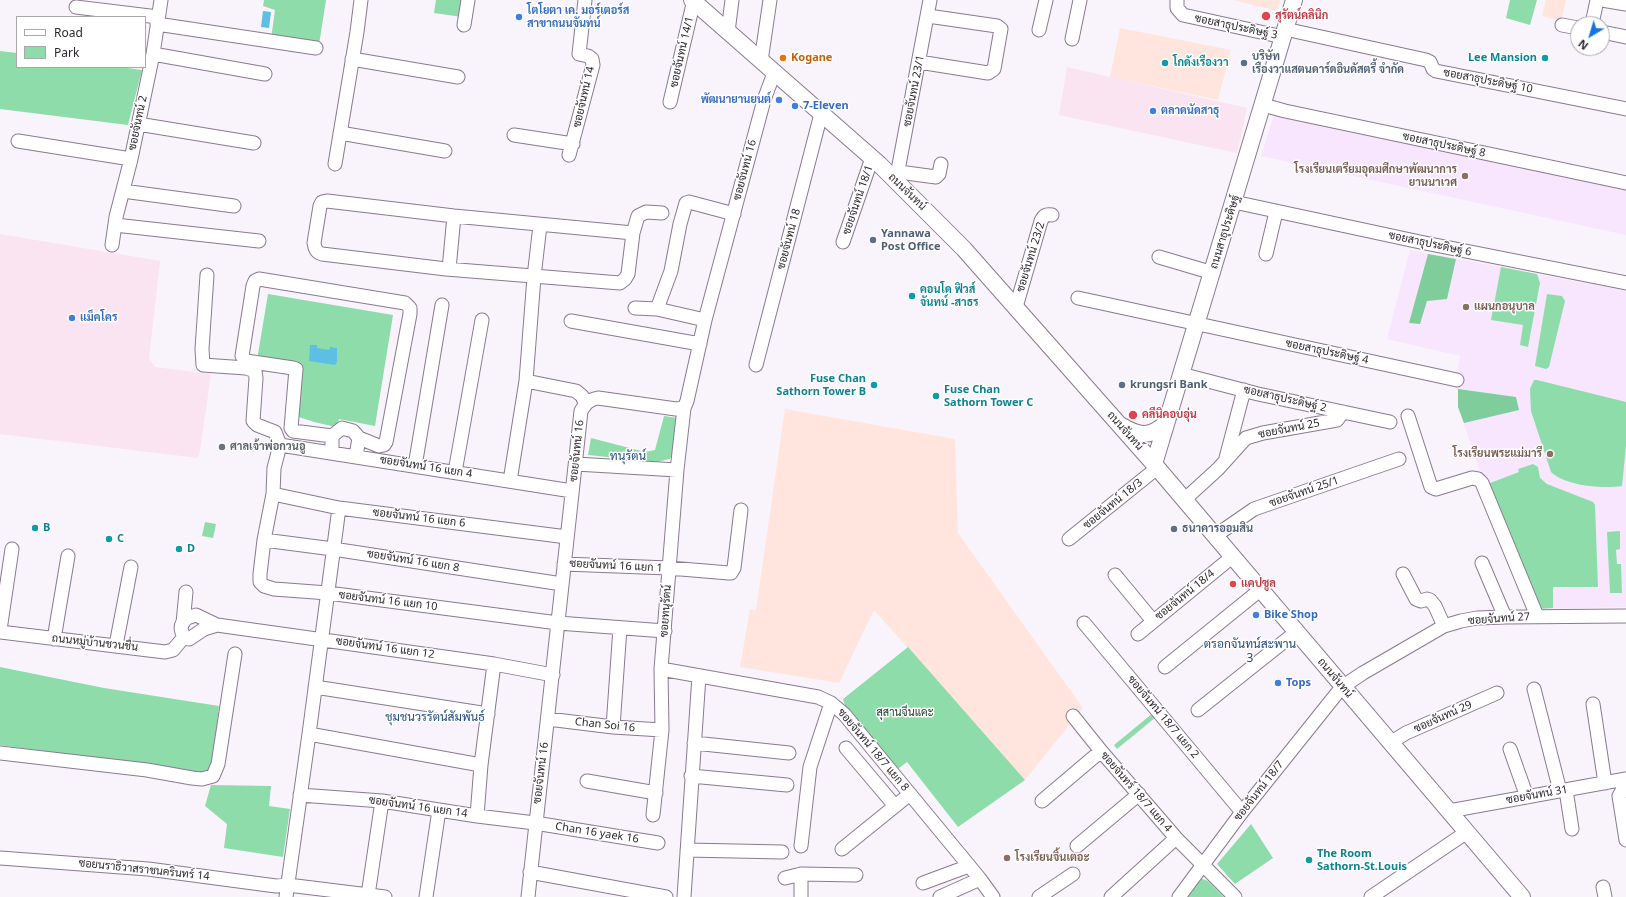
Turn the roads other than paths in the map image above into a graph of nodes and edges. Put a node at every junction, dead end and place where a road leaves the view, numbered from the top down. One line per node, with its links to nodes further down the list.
1 (161, 0): 21 (street, ซอยจันทน์ 2)
2 (361, 0): 33 (street)
3 (468, 0): 22 (street)
4 (585, 0): 45 (street, ซอยจันทน์ 14)
5 (693, 0): 26 (main road, ถนนจันทน์); 39 (street, ซอยจันทน์ 14/1)
6 (732, 0): 26 (street)
7 (770, 0): 34 (street)
8 (930, 0): 18 (street, ซอยจันทน์ 23/1)
9 (1046, 0): 25 (street)
10 (1080, 0): 30 (street)
11 (1177, 0): 27 (street, ซอยสาธุประดิษฐ์ 3)
12 (1294, 0): 27 (main road, ถนนสาธุประดิษฐ์)
13 (1596, 0): 19 (street)
14 (1602, 0): 15 (street)
15 (1626, 4)
16 (76, 7): 17 (street)
17 (128, 16)
18 (928, 16): 35 (street, ซอยจันทน์ 23/1); 35 (street)
19 (1593, 16)
20 (146, 19): 21 (street)
21 (157, 21): 31 (street); 32 (street, ซอยจันทน์ 2)
22 (464, 25)
23 (1562, 25): 24 (street)
24 (1570, 26)
25 (1039, 30)
26 (728, 32): 34 (main road, ถนนจันทน์)
27 (1284, 33): 40 (main road, ถนนสาธุประดิษฐ์); 41 (street, ซอยสาธุประดิษฐ์ 10)
28 (1610, 34): 29 (street)
29 (1626, 38)
30 (1072, 39)
31 (316, 48)
32 (153, 54): 37 (street); 43 (street, ซอยจันทน์ 2)
33 (352, 59): 38 (street); 44 (street)
34 (761, 60): 36 (main road, ถนนจันทน์)
35 (919, 62): 53 (street, ซอยจันทน์ 23/1)
36 (774, 73): 42 (main road, ถนนจันทน์); 60 (street, ซอยจันทน์ 16)
37 (265, 74)
38 (458, 77)
39 (670, 102)
40 (1263, 105): 54 (street, ซอยสาธุประดิษฐ์ 8); 56 (main road, ถนนสาธุประดิษฐ์)
41 (1626, 109)
42 (821, 114): 49 (main road, ถนนจันทน์); 86 (street, ซอยจันทน์ 18)
43 (138, 124): 47 (street); 50 (street, ซอยจันทน์ 2)
44 (340, 133): 48 (street); 51 (street)
45 (514, 135)
46 (18, 141): 50 (street)
47 (254, 143)
48 (446, 151)
49 (872, 158): 53 (main road, ถนนจันทน์); 67 (street, ซอยจันทน์ 18/1)
50 (130, 159): 55 (street, ซอยจันทน์ 2)
51 (335, 164)
52 (941, 164): 53 (street)
53 (897, 176): 78 (main road, ถนนจันทน์)
54 (1626, 183)
55 (123, 191): 57 (street); 63 (street, ซอยจันทน์ 2)
56 (1234, 202): 58 (street, ซอยสาธุประดิษฐ์ 6); 72 (main road, ถนนสาธุประดิษฐ์)
57 (234, 206)
58 (1276, 212): 69 (street); 75 (street, ซอยสาธุประดิษฐ์ 6)
59 (662, 213): 65 (street)
60 (734, 214): 80 (street); 82 (street, ซอยจันทน์ 16)
61 (1052, 215): 78 (street, ซอยจันทน์ 23/2)
62 (454, 216): 64 (street); 71 (street); 71 (street)
63 (115, 225): 66 (street); 68 (street, ซอยจันทน์ 2)
64 (540, 225): 65 (street); 74 (street)
65 (633, 233): 74 (street)
66 (259, 241)
67 (843, 242)
68 (112, 245)
69 (1266, 254)
70 (1159, 257): 72 (street)
71 (449, 269): 74 (street)
72 (1212, 273): 84 (main road, ถนนสาธุประดิษฐ์)
73 (207, 275): 100 (street)
74 (534, 278): 89 (street)
75 (1626, 283)
76 (1078, 298): 84 (street, ซอยสาธุประดิษฐ์ 4)
77 (442, 305): 106 (street)
78 (1016, 307): 96 (main road, ถนนจันทน์)
79 (635, 308): 80 (street)
80 (657, 309): 82 (street)
81 (482, 320): 109 (street)
82 (705, 320): 85 (street, ซอยจันทน์ 16)
83 (572, 322): 85 (street)
84 (1196, 325): 87 (main road, ถนนสาธุประดิษฐ์); 88 (street, ซอยสาธุประดิษฐ์ 4)
85 (700, 344): 92 (street, ซอยจันทน์ 16)
86 (756, 365)
87 (1181, 374): 90 (street, ซอยสาธุประดิษฐ์ 2); 97 (main road, ถนนสาธุประดิษฐ์)
88 (1457, 380)
89 (526, 381): 91 (street); 110 (street)
90 (1244, 390): 93 (street, ซอยสาธุประดิษฐ์ 2); 104 (street)
91 (586, 403): 92 (street); 105 (street, ซอยจันทน์ 16)
92 (684, 408): 108 (street, ซอยทนุรัตน์)
93 (1343, 412): 95 (street, ซอยสาธุประดิษฐ์ 2); 104 (street, ซอยจันทน์ 25)
94 (1408, 416): 134 (street)
95 (1390, 422)
96 (1118, 423): 97 (main road); 107 (main road, ถนนจันทน์)
97 (1166, 423): 107 (main road, ถนนสาธุประดิษฐ์)
98 (332, 436): 99 (street); 99 (street); 101 (street)
99 (359, 438): 102 (street)
100 (280, 445): 101 (street, ซอยจันทน์ 16 แยก 4); 112 (street)
101 (332, 452): 102 (street, ซอยจันทน์ 16 แยก 4)
102 (356, 456): 106 (street, ซอยจันทน์ 16 แยก 4)
103 (1399, 459): 116 (street, ซอยจันทน์ 25/1)
104 (1226, 460): 113 (street, ซอยจันทน์ 25)
105 (576, 464): 108 (street); 111 (street, ซอยจันทน์ 16)
106 (415, 466): 109 (street, ซอยจันทน์ 16 แยก 4)
107 (1156, 466): 113 (main road, ถนนจันทน์); 118 (street, ซอยจันทน์ 18/3)
108 (677, 470): 127 (street, ซอยทนุรัตน์)
109 (455, 472): 110 (street, ซอยจันทน์ 16 แยก 4)
110 (510, 481): 111 (street, ซอยจันทน์ 16 แยก 4)
111 (572, 491): 117 (street, ซอยจันทน์ 16)
112 (273, 494): 114 (street, ซอยจันทน์ 16 แยก 6); 119 (street)
113 (1184, 500): 116 (main road, ถนนจันทน์)
114 (339, 508): 117 (street, ซอยจันทน์ 16 แยก 6); 121 (street)
115 (741, 510): 127 (street, ซอยจันทน์ 16 แยก 1)
116 (1215, 536): 123 (main road, ถนนจันทน์)
117 (567, 537): 125 (street, ซอยจันทน์ 16)
118 (1069, 539)
119 (264, 540): 121 (street, ซอยจันทน์ 16 แยก 8); 133 (street, ซอยจันทน์ 16 แยก 10)
120 (12, 549): 144 (street)
121 (333, 549): 130 (street, ซอยจันทน์ 16 แยก 8); 133 (street)
122 (68, 556): 149 (street)
123 (1232, 557): 131 (main road, ถนนจันทน์); 137 (street, ซอยจันทน์ 18/4)
124 (1482, 563): 136 (street)
125 (564, 564): 127 (street, ซอยจันทน์ 16 แยก 1); 130 (street, ซอยจันทน์ 16)
126 (131, 567): 151 (street)
127 (669, 568): 145 (street, ซอยทนุรัตน์)
128 (1403, 574): 142 (street)
129 (1115, 575): 137 (street)
130 (562, 584): 139 (street, ซอยจันทน์ 16)
131 (1260, 590): 146 (main road, ถนนจันทน์); 154 (street)
132 (186, 592): 138 (street)
133 (328, 593): 139 (street, ซอยจันทน์ 16 แยก 10); 150 (street)
134 (1537, 616): 135 (street, ซอยจันทน์ 27); 136 (street, ซอยจันทน์ 27)
135 (1626, 616)
136 (1505, 617): 142 (street, ซอยจันทน์ 27)
137 (1153, 621): 147 (street, ซอยจันทน์ 18/4)
138 (183, 623): 141 (street); 148 (street)
139 (558, 623): 143 (street, ซอยจันทน์ 16 แยก 10); 156 (street, ซอยจันทน์ 16)
140 (1084, 623): 195 (street, ซอยจันทน์ 18/7 แยก 2)
141 (217, 625): 148 (street, ถนนหมู่บ้านชวนชื่น); 150 (street, ซอยจันทน์ 16 แยก 12)
142 (1444, 626): 159 (street, ซอยจันทน์ 27)
143 (620, 628): 145 (street, ซอยจันทน์ 16 แยก 10); 168 (street)
144 (0, 631): 149 (street, ถนนหมู่บ้านชวนชื่น)
145 (665, 631): 155 (street, ซอยทนุรัตน์)
146 (1296, 632): 159 (main road, ถนนจันทน์); 164 (street)
147 (1138, 634)
148 (184, 637): 151 (street, ถนนหมู่บ้านชวนชื่น)
149 (54, 639): 151 (street, ถนนหมู่บ้านชวนชื่น)
150 (321, 639): 153 (street, ซอยจันทน์ 16 แยก 12); 158 (street)
151 (116, 645)
152 (235, 654): 177 (street)
153 (494, 664): 156 (street, ซอยจันทน์ 16 แยก 12); 165 (street)
154 (1165, 667)
155 (661, 669): 157 (street, ซอยจันทน์ 18/7 แยก 8); 169 (street, ซอยทนุรัตน์)
156 (553, 675): 167 (street, ซอยจันทน์ 16)
157 (699, 676): 162 (street, ซอยจันทน์ 18/7 แยก 8); 171 (street)
158 (315, 686): 165 (street); 170 (street)
159 (1342, 687): 172 (main road, ถนนจันทน์); 195 (street, ซอยจันทน์ 18/7)
160 (1534, 689): 184 (street)
161 (1497, 693): 172 (street, ซอยจันทน์ 29)
162 (831, 703): 186 (street, ซอยจันทน์ 18/7 แยก 8); 204 (street)
163 (1593, 704): 182 (street)
164 (1198, 710)
165 (488, 714): 178 (street)
166 (1074, 716): 175 (street, ซอยจันทร์ 18/7 แยก 4)
167 (548, 719): 168 (street, Chan Soi 16); 198 (street, ซอยจันทน์ 16)
168 (613, 727): 169 (street, Chan Soi 16)
169 (662, 730): 185 (street, ซอยทนุรัตน์)
170 (309, 734): 178 (street); 188 (street)
171 (694, 743): 176 (street); 179 (street)
172 (1390, 743): 194 (main road, ถนนจันทน์)
173 (846, 748): 192 (street)
174 (1510, 749): 189 (street)
175 (1101, 751): 187 (street, ซอยจันทร์ 18/7 แยก 4); 191 (street)
176 (789, 752)
177 (0, 753)
178 (481, 764): 197 (street)
179 (691, 776): 183 (street); 207 (street)
180 (1624, 780): 182 (street, ซอยจันทน์ 31); 202 (street)
181 (587, 782): 185 (street)
182 (1605, 783): 184 (street, ซอยจันทน์ 31)
183 (786, 785)
184 (1563, 790): 189 (street, ซอยจันทน์ 31); 199 (street)
185 (656, 792): 196 (street, ซอยทนุรัตน์)
186 (910, 794): 192 (street); 211 (street, ซอยจันทน์ 18/7 แยก 8)
187 (1139, 794): 201 (street, ซอยจันทร์ 18/7 แยก 4); 205 (street)
188 (300, 795): 190 (street, ซอยจันทน์ 16 แยก 14); 219 (street)
189 (1527, 796): 194 (street, ซอยจันทน์ 31)
190 (382, 801): 193 (street, ซอยจันทน์ 16 แยก 14); 220 (street)
191 (1042, 801)
192 (895, 806): 206 (street)
193 (439, 810): 197 (street, ซอยจันทน์ 16 แยก 14); 223 (street)
194 (1449, 811): 200 (main road, ถนนจันทน์)
195 (1242, 812): 210 (street, ซอยจันทน์ 18/7)
196 (652, 815)
197 (477, 816): 198 (street, ซอยจันทน์ 16 แยก 14)
198 (535, 823): 203 (street, Chan 16 yaek 16); 212 (street, ซอยจันทน์ 16)
199 (1572, 829)
200 (1467, 832): 221 (main road, ถนนจันทน์); 234 (street)
201 (1176, 838): 210 (street, ซอยจันทร์ 18/7 แยก 4); 231 (street)
202 (1626, 840)
203 (658, 843)
204 (801, 846)
205 (1077, 846)
206 (842, 849)
207 (687, 850): 208 (street); 226 (street)
208 (782, 852)
209 (0, 858): 219 (street, ซอยนราธิวาสราชนครินทร์ 14)
210 (1203, 864): 232 (street, ซอยจันทน์ 18/7); 233 (street, ซอยจันทร์ 18/7 แยก 4)
211 (969, 866): 217 (street, ซอยจันทน์ 18/7 แยก 8); 218 (street)
212 (530, 872): 224 (street, ซอยจันทน์ 16); 225 (street)
213 (801, 874): 215 (street); 216 (street); 227 (street)
214 (1073, 874): 230 (street)
215 (856, 875)
216 (785, 878)
217 (980, 879): 228 (street); 229 (street, ซอยจันทน์ 18/7 แยก 8)
218 (923, 883)
219 (287, 891): 220 (street, ซอยนราธิวาสราชนครินทร์ 14)
220 (368, 895): 222 (street, ซอยนราธิวาสราชนครินทร์ 14)
221 (1518, 896)
222 (385, 897)
223 (426, 897)
224 (528, 897)
225 (666, 897)
226 (684, 897)
227 (801, 897)
228 (940, 897)
229 (993, 897)
230 (1038, 897)
231 (1111, 897)
232 (1178, 897)
233 (1235, 897)
234 (1371, 897)

